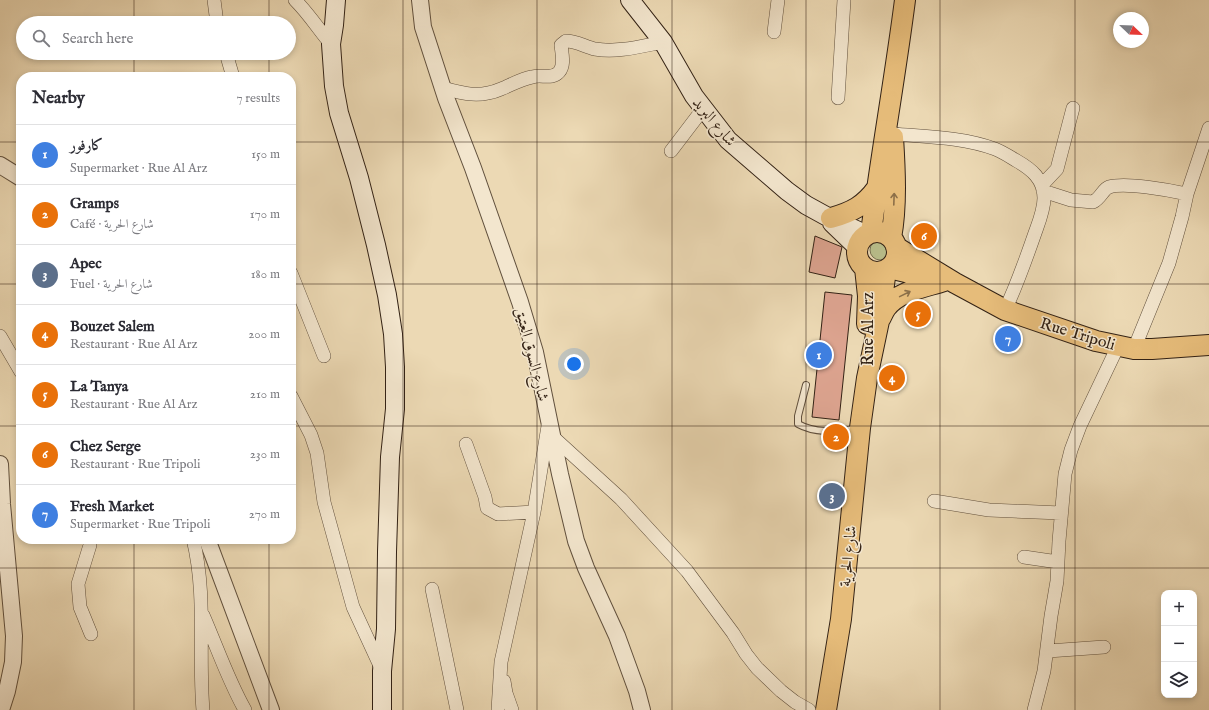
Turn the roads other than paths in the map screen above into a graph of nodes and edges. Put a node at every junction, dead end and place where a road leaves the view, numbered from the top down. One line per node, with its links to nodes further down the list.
1 (214, 0): 9 (street)
2 (295, 0): 12 (street)
3 (336, 0): 12 (main road)
4 (420, 0): 15 (street, شارع السوق العتيق)
5 (630, 0): 11 (main road, شارع البريد)
6 (778, 0): 10 (street)
7 (844, 0): 17 (street)
8 (904, 0): 16 (main road)
9 (216, 16)
10 (774, 32)
11 (663, 42): 15 (street); 19 (main road, شارع البريد)
12 (331, 44): 64 (main road)
13 (228, 60): 14 (street)
14 (232, 72)
15 (443, 88): 45 (street, شارع السوق العتيق)
16 (891, 95): 21 (main road); 25 (main road)
17 (838, 98)
18 (1073, 108): 26 (street)
19 (703, 109): 22 (street); 28 (main road, شارع البريد)
20 (1209, 128): 27 (street)
21 (893, 134): 26 (street); 30 (main road, one-way to 21)
22 (671, 151)
23 (0, 165): 24 (street)
24 (16, 175)
25 (877, 188): 28 (main road); 29 (main road)
26 (1042, 188): 27 (street); 35 (street)
27 (1187, 194): 39 (street)
28 (829, 217): 29 (main road, شارع البريد)
29 (865, 239): 30 (main road); 31 (main road)
30 (894, 242): 32 (main road); 33 (main road, Rue Tripoli)
31 (865, 268): 32 (main road); 42 (main road, Rue Al Arz)
32 (887, 269): 33 (main road, Rue Tripoli); 36 (main road, Rue Al Arz)
33 (950, 282): 35 (main road, Rue Tripoli); 36 (main road, one-way to 33)
34 (296, 286): 40 (street)
35 (1005, 310): 39 (main road, Rue Tripoli)
36 (879, 321): 42 (main road, Rue Al Arz)
37 (0, 336): 41 (street)
38 (1209, 345): 39 (main road, Rue Tripoli)
39 (1126, 348): 52 (street)
40 (324, 356)
41 (16, 363)
42 (867, 378): 46 (main road, شارع الحرية)
43 (806, 385): 46 (lane)
44 (296, 406): 64 (street)
45 (549, 418): 47 (street, شارع السوق العتيق); 51 (street)
46 (860, 428): 75 (main road, شارع الحرية)
47 (553, 437): 73 (street, شارع السوق العتيق); 74 (street)
48 (466, 444): 51 (street)
49 (0, 464): 65 (street)
50 (934, 501): 52 (street)
51 (534, 512): 63 (street)
52 (1061, 513): 57 (street)
53 (90, 544): 60 (street)
54 (195, 544): 59 (street)
55 (209, 544): 68 (street)
56 (1024, 557): 57 (street)
57 (1058, 562): 62 (street)
58 (432, 589): 70 (street)
59 (201, 609): 66 (street); 67 (street)
60 (91, 634)
61 (1104, 647): 62 (street)
62 (1048, 651): 76 (street)
63 (501, 662): 71 (street); 72 (street)
64 (382, 671): 69 (main road)
65 (1, 710)
66 (203, 710)
67 (246, 710)
68 (271, 710)
69 (382, 710)
70 (457, 710)
71 (498, 710)
72 (512, 710)
73 (642, 710)
74 (809, 710)
75 (826, 710)
76 (1034, 710)

